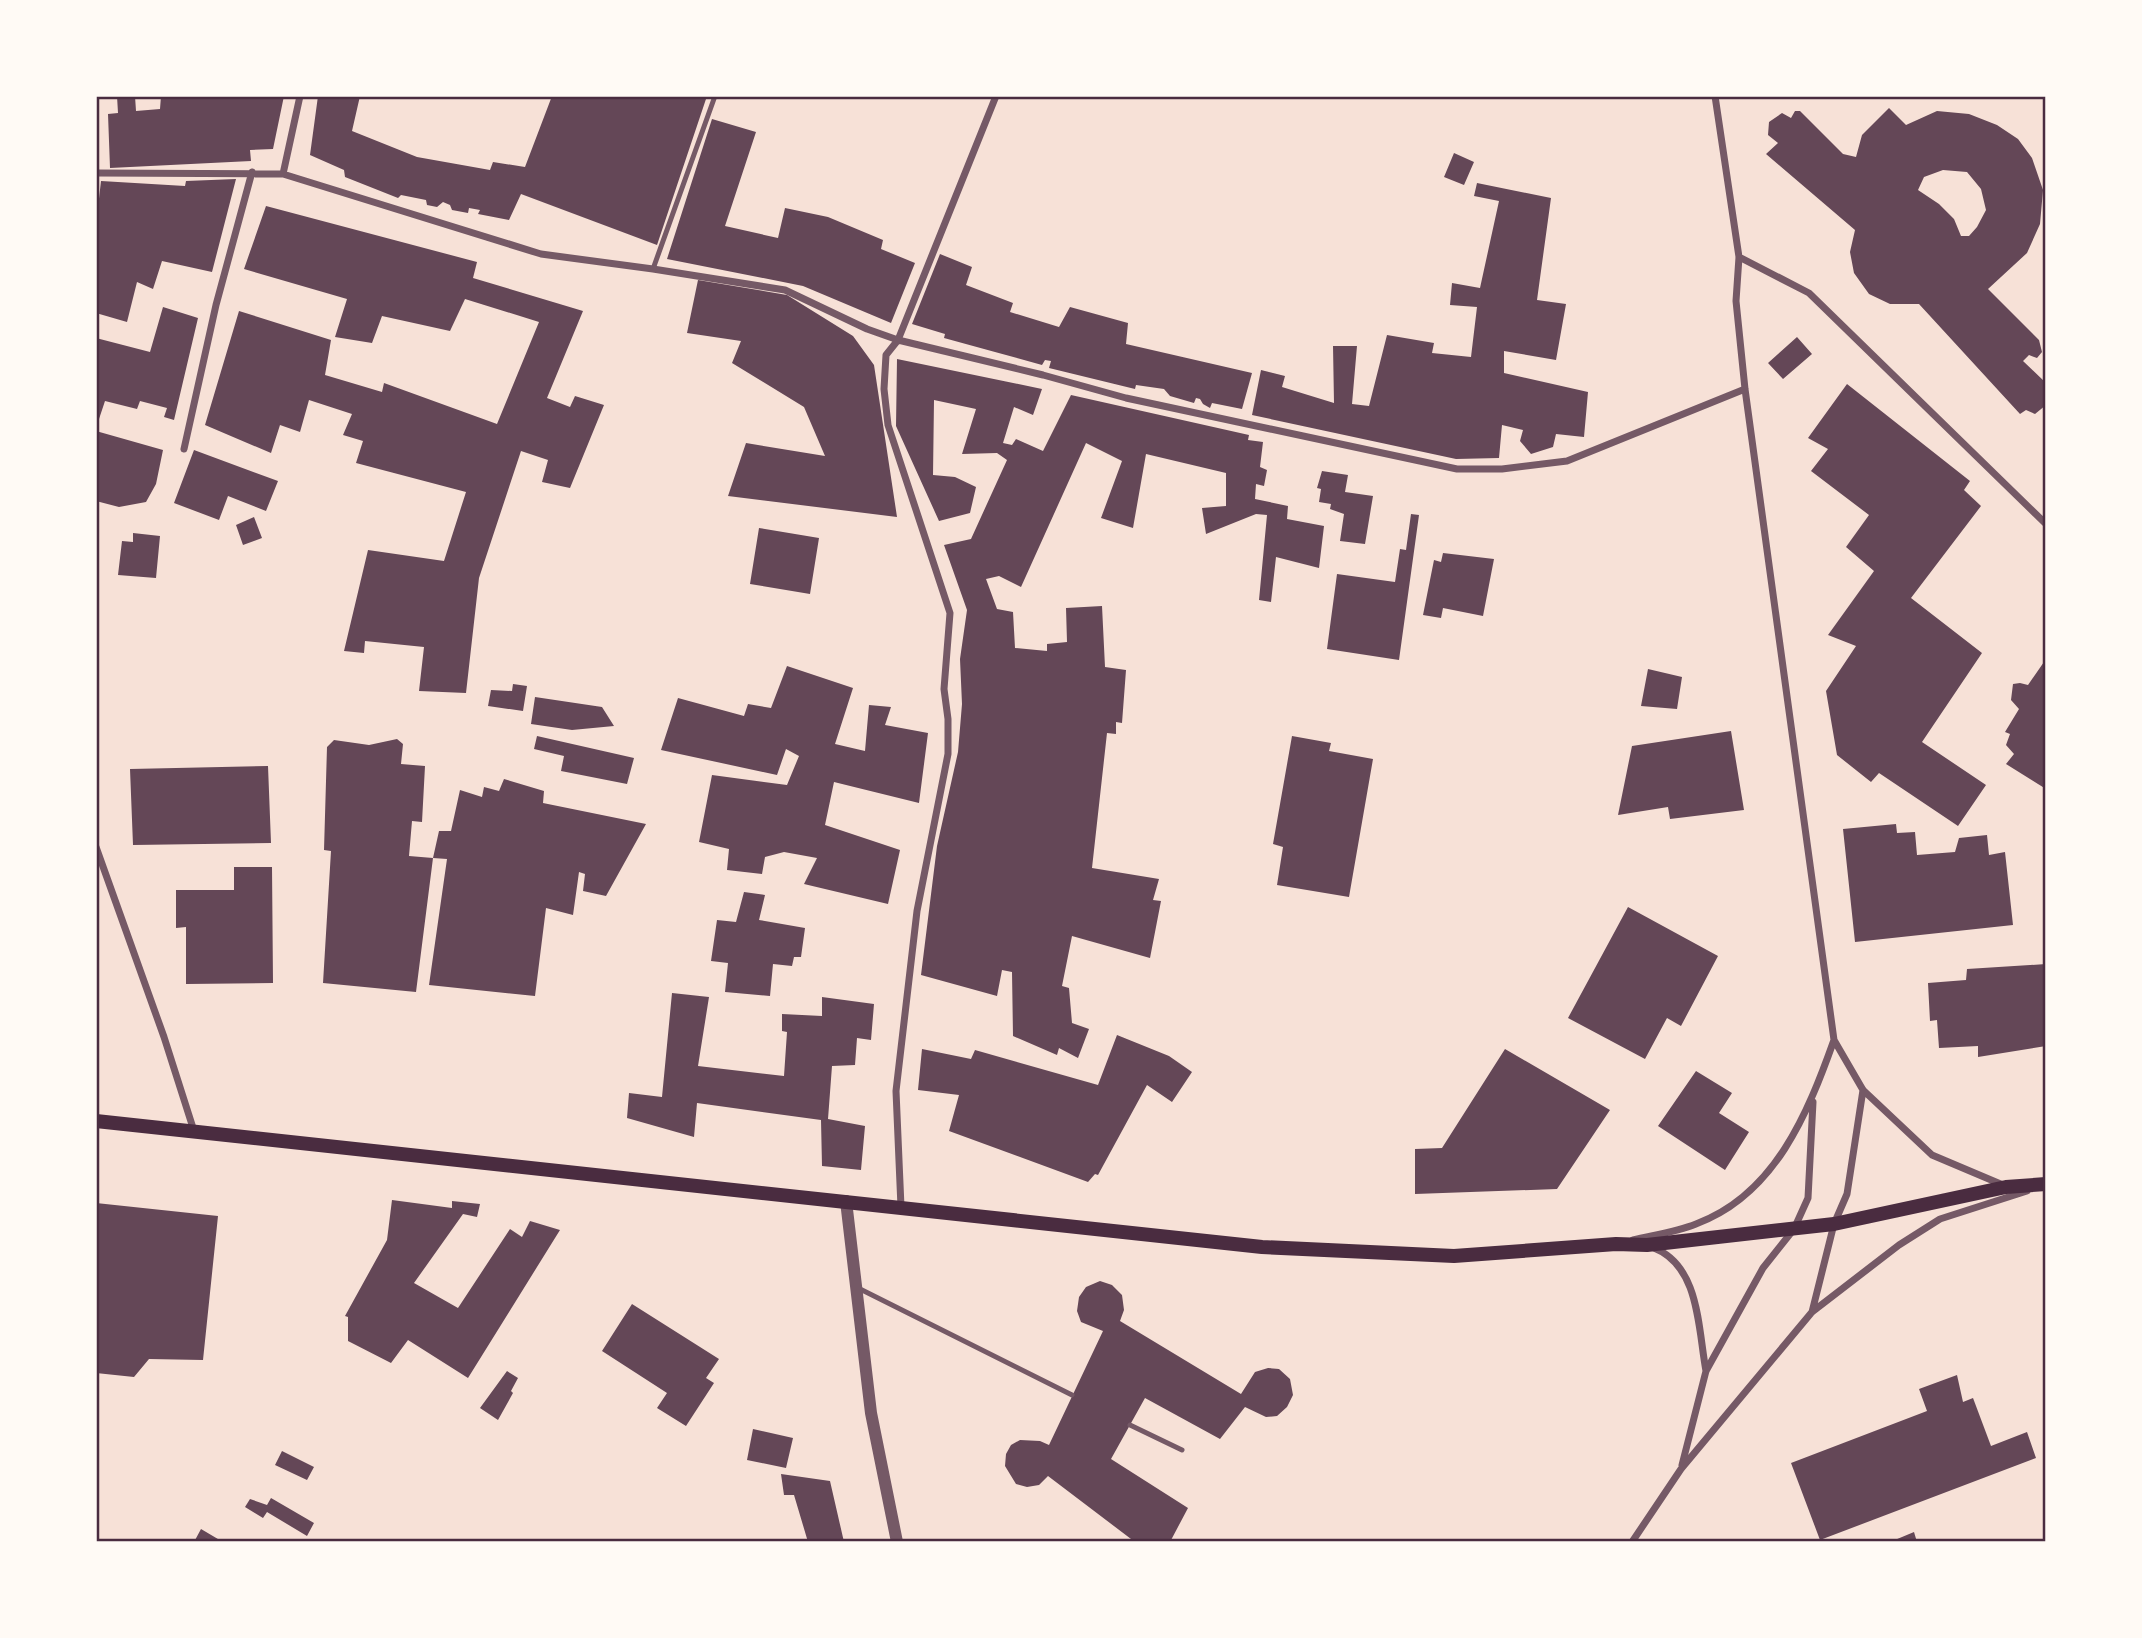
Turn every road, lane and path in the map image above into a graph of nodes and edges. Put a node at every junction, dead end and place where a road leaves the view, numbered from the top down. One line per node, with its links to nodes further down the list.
1 (300, 96): 7 (street)
2 (715, 96): 9 (lane)
3 (996, 96): 10 (street)
4 (1715, 96): 8 (street)
5 (252, 172): 6 (street); 7 (street); 12 (street)
6 (96, 173)
7 (283, 174): 9 (street)
8 (1738, 257): 11 (street); 13 (street)
9 (653, 268): 10 (street)
10 (898, 340): 11 (street); 23 (street)
11 (1745, 389): 15 (street)
12 (184, 449)
13 (2046, 524)
14 (96, 847): 19 (street)
15 (1834, 1040): 16 (street); 17 (street)
16 (1863, 1090): 21 (street); 24 (street)
17 (1814, 1098): 25 (street); 26 (street)
18 (96, 1121): 19 (main road)
19 (194, 1132): 22 (main road)
20 (2046, 1184): 21 (main road); 29 (street)
21 (2006, 1187): 24 (main road)
22 (846, 1201): 23 (main road); 28 (street)
23 (901, 1208): 26 (main road)
24 (1835, 1224): 25 (main road); 29 (street)
25 (1794, 1229): 27 (main road); 30 (street)
26 (1616, 1244): 27 (main road)
27 (1647, 1245): 30 (street)
28 (855, 1287): 31 (lane); 35 (street)
29 (1812, 1312): 34 (street)
30 (1706, 1371): 34 (street)
31 (1072, 1395)
32 (1130, 1425): 33 (lane)
33 (1182, 1450)
34 (1681, 1469): 36 (street)
35 (897, 1542)
36 (1632, 1542)

